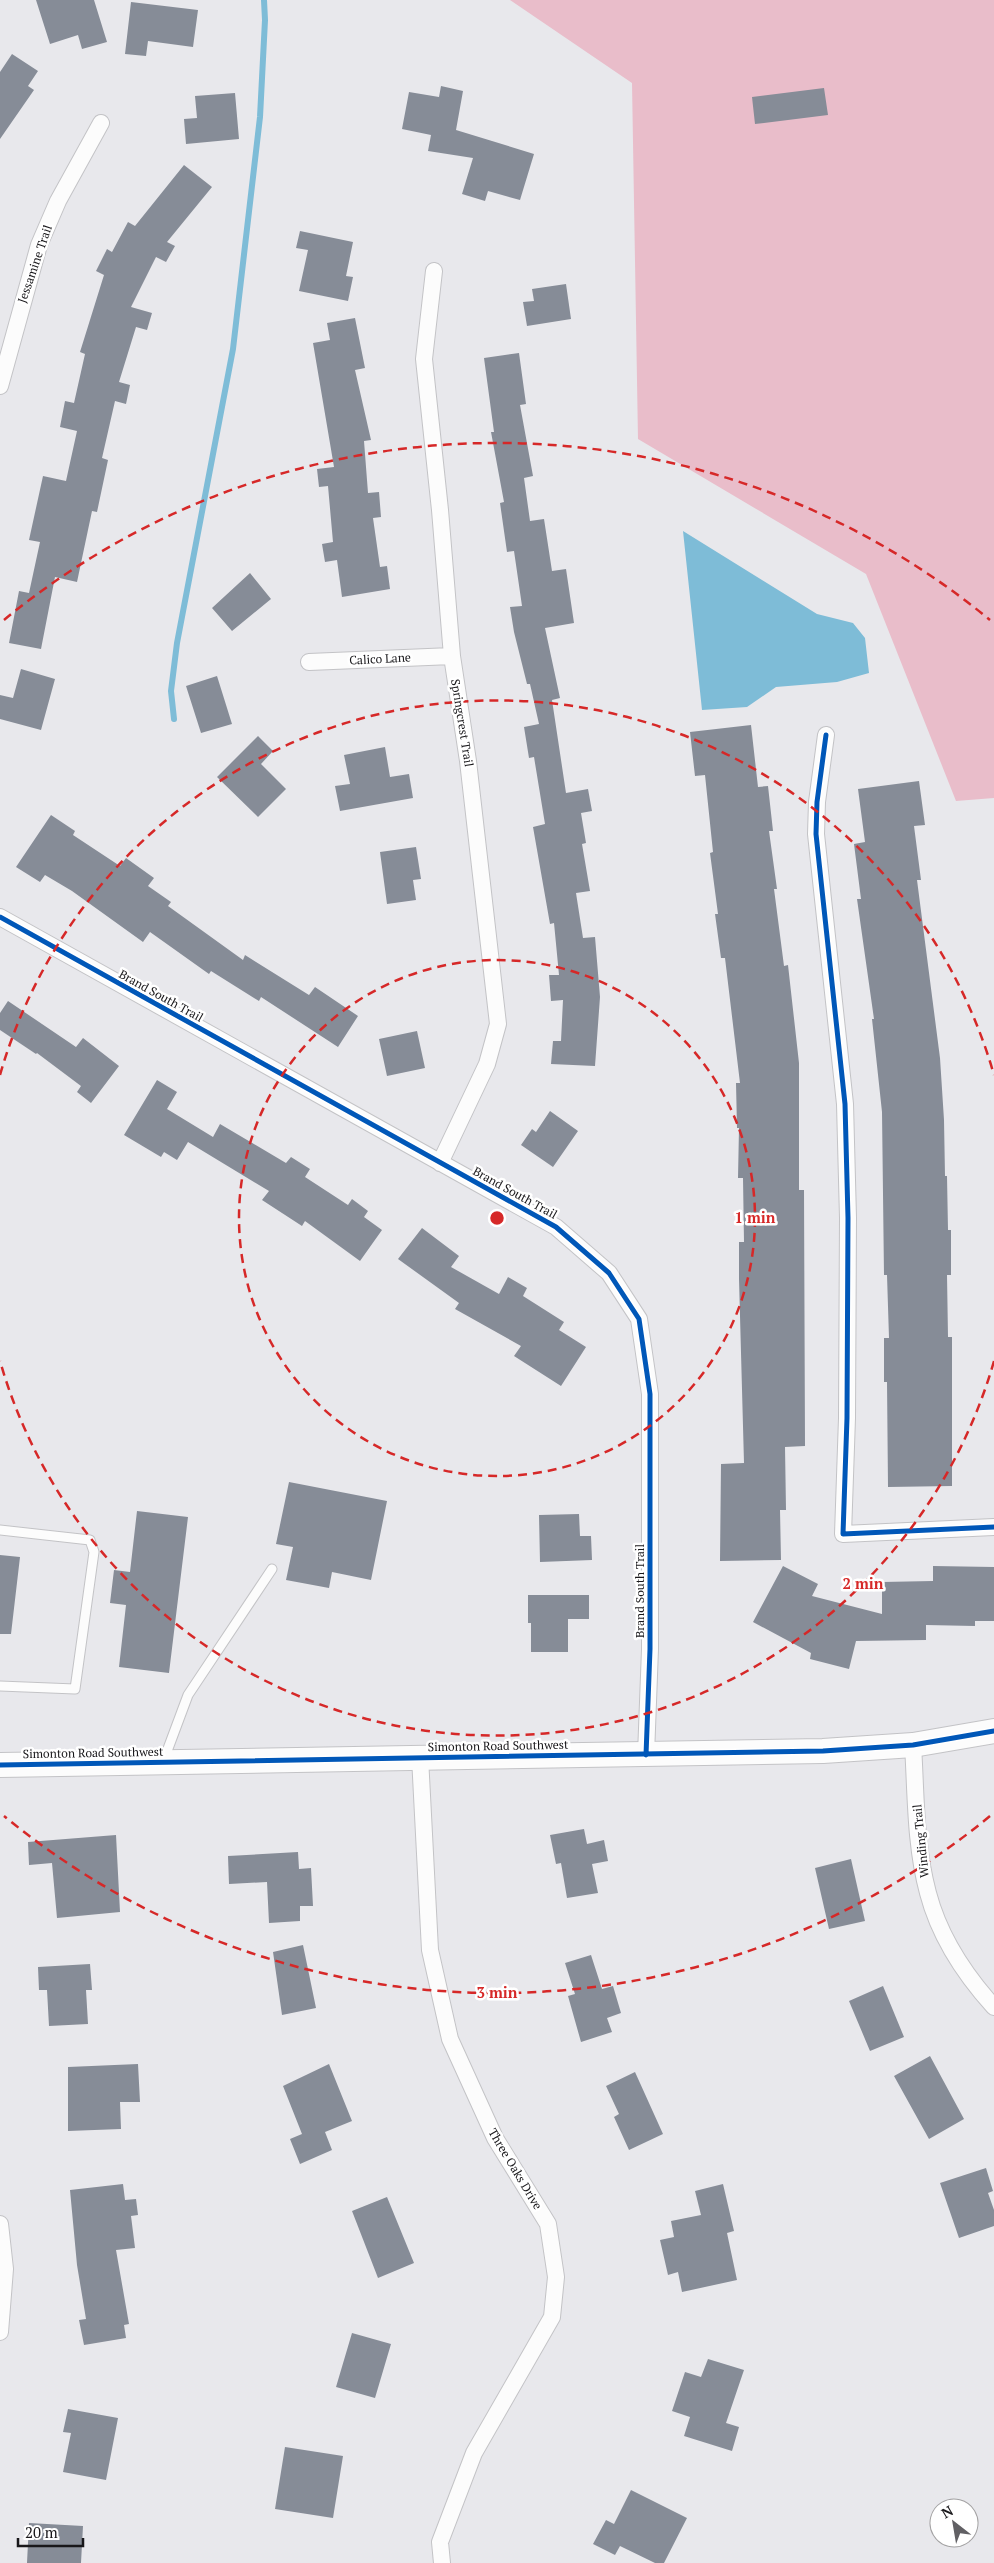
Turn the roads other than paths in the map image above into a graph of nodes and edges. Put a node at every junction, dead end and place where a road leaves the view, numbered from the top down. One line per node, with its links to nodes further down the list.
1 (102, 123): 3 (street, Jessamine Trail)
2 (434, 271): 4 (street, Springcrest Trail)
3 (0, 386)
4 (452, 656): 5 (street, Calico Lane); 8 (street, Springcrest Trail)
5 (309, 662)
6 (826, 735): 9 (street)
7 (0, 917): 8 (street, Brand South Trail)
8 (440, 1163): 15 (street, Brand South Trail)
9 (994, 1527)
10 (0, 1530): 12 (lane)
11 (272, 1569): 17 (lane)
12 (0, 1686)
13 (994, 1731): 14 (street, Simonton Road Southwest)
14 (913, 1745): 15 (street, Simonton Road Southwest); 19 (street, Winding Trail)
15 (646, 1755): 16 (street, Simonton Road Southwest)
16 (420, 1757): 17 (street, Simonton Road Southwest); 22 (street, Three Oaks Drive)
17 (163, 1762): 18 (street, Simonton Road Southwest)
18 (0, 1765)
19 (994, 2008)
20 (0, 2224): 21 (street)
21 (0, 2332)
22 (442, 2563)

